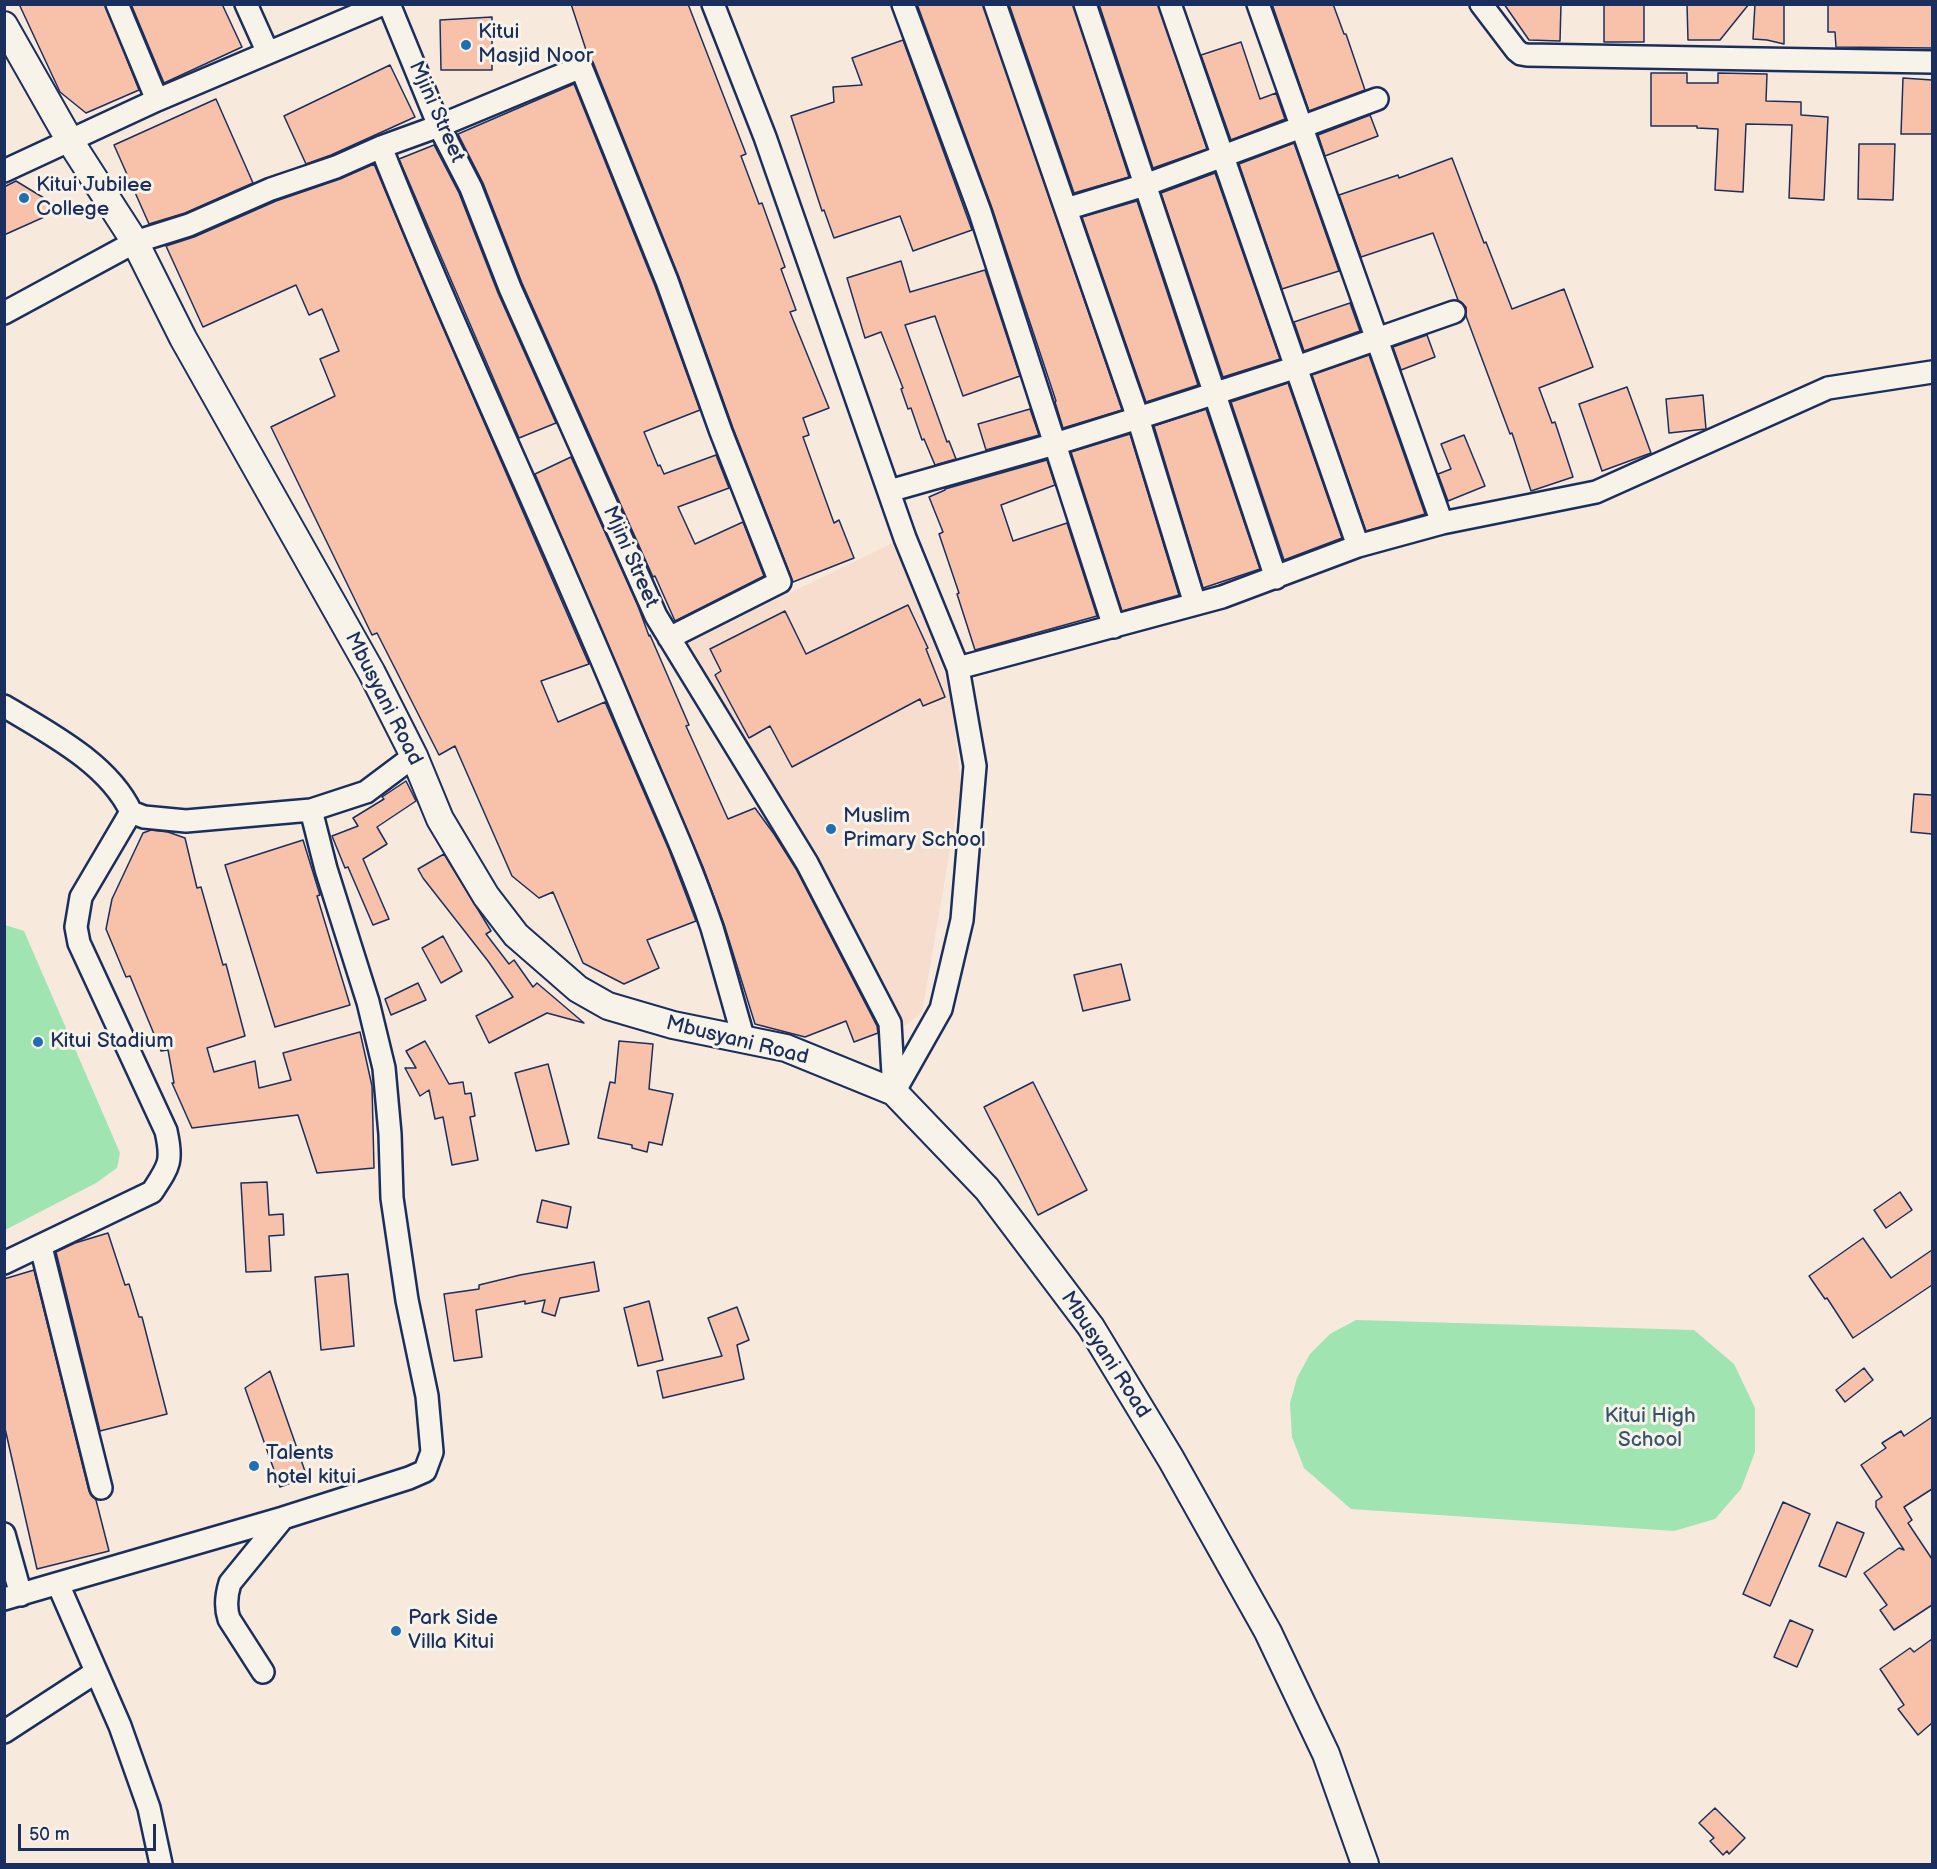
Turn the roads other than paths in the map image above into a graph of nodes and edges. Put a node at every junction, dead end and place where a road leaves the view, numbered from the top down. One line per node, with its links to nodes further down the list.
1 (117, 4): 16 (street)
2 (246, 4): 13 (street)
3 (383, 4): 13 (street)
4 (388, 4): 17 (street, Mjini Street)
5 (713, 4): 34 (street)
6 (903, 4): 33 (street)
7 (995, 4): 24 (street)
8 (1085, 4): 23 (street)
9 (1170, 4): 21 (street)
10 (1258, 4): 18 (street)
11 (1481, 4): 14 (street)
12 (4, 25): 19 (street, Mbusyani Road)
13 (268, 53): 16 (street)
14 (1932, 62)
15 (1377, 99): 18 (street)
16 (157, 100): 19 (street)
17 (439, 126): 20 (street); 40 (street, Mjini Street); 40 (street)
18 (1300, 128): 21 (street); 28 (street)
19 (70, 141): 22 (street); 25 (street, Mbusyani Road)
20 (381, 147): 25 (street); 46 (street)
21 (1223, 156): 23 (street); 29 (street)
22 (4, 171)
23 (1145, 185): 24 (street); 31 (street)
24 (1066, 208): 32 (street)
25 (135, 242): 27 (street); 43 (street, Mbusyani Road)
26 (1454, 312): 28 (street)
27 (4, 313)
28 (1377, 340): 29 (street); 35 (street)
29 (1297, 367): 31 (street); 36 (street)
30 (1932, 372): 35 (street)
31 (1213, 392): 32 (street); 37 (street)
32 (1138, 418): 33 (street); 38 (street)
33 (1055, 444): 34 (street); 39 (street)
34 (888, 491): 41 (street)
35 (1442, 522): 36 (street)
36 (1358, 546): 37 (street)
37 (1276, 578): 38 (street)
38 (1194, 604): 39 (street)
39 (1114, 627): 41 (street)
40 (669, 638): 47 (street, Mjini Street)
41 (958, 668): 47 (street)
42 (4, 706): 45 (street)
43 (414, 756): 44 (street); 46 (street, Mbusyani Road)
44 (311, 810): 45 (street); 51 (street)
45 (131, 812): 48 (street)
46 (744, 1040): 47 (street, Mbusyani Road)
47 (894, 1092): 59 (street, Mbusyani Road)
48 (41, 1247): 49 (street); 50 (street)
49 (4, 1263)
50 (101, 1488)
51 (283, 1518): 53 (street); 56 (street)
52 (4, 1534): 54 (street)
53 (58, 1584): 54 (street); 55 (street)
54 (13, 1597)
55 (96, 1672): 57 (street); 58 (street)
56 (263, 1672)
57 (4, 1732)
58 (161, 1864)
59 (1365, 1864)

